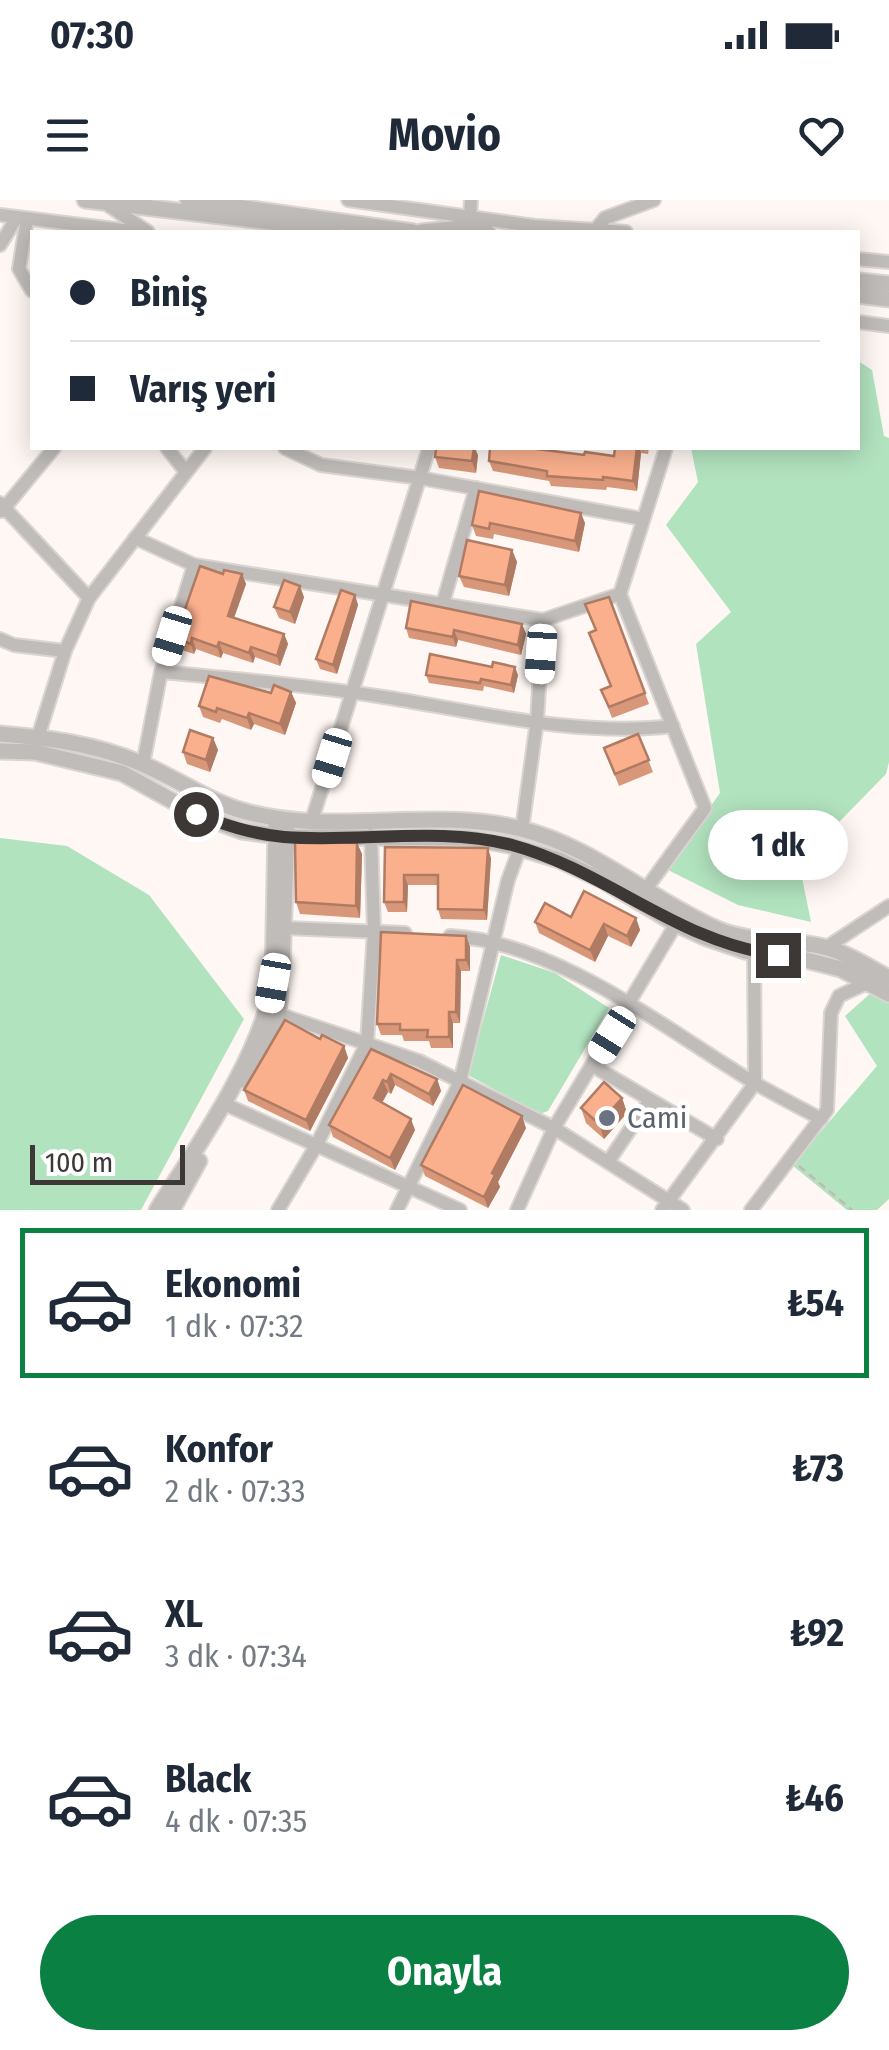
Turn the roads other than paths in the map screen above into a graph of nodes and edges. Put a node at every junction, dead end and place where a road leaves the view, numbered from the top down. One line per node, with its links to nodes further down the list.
1 (85, 200): 6 (street)
2 (188, 200): 13 (street)
3 (348, 200): 9 (street)
4 (472, 200): 9 (street)
5 (654, 200): 15 (street)
6 (102, 202): 11 (street); 12 (street)
7 (0, 215): 8 (street)
8 (22, 218): 10 (street); 16 (street); 21 (street)
9 (472, 228): 14 (street); 15 (street)
10 (121, 230)
11 (145, 230)
12 (322, 230)
13 (399, 230)
14 (447, 230)
15 (596, 230)
16 (0, 245)
17 (860, 259): 18 (street)
18 (889, 262)
19 (860, 281): 20 (street)
20 (889, 284)
21 (30, 288)
22 (860, 295): 23 (street)
23 (889, 298)
24 (860, 322): 25 (street)
25 (889, 326)
26 (52, 450): 35 (street)
27 (169, 450): 32 (street)
28 (203, 450): 32 (street)
29 (289, 450): 33 (street)
30 (428, 450): 33 (street)
31 (665, 450): 36 (street)
32 (186, 472): 37 (street)
33 (420, 478): 34 (street); 39 (street)
34 (476, 488): 36 (street); 42 (street)
35 (2, 508): 41 (street)
36 (643, 519): 40 (street)
37 (135, 538): 38 (street); 41 (street)
38 (194, 565): 39 (street); 46 (street)
39 (384, 593): 42 (street); 47 (street)
40 (620, 594): 43 (street); 49 (street)
41 (89, 598): 45 (street)
42 (443, 603): 43 (street)
43 (544, 620): 48 (street)
44 (0, 639): 45 (street)
45 (65, 651): 51 (street)
46 (161, 672): 47 (street); 53 (street)
47 (353, 692): 48 (street); 55 (street)
48 (537, 721): 49 (street); 56 (street)
49 (672, 726): 60 (street)
50 (0, 734): 51 (street)
51 (38, 738): 53 (street)
52 (0, 751): 58 (street)
53 (142, 764): 54 (street)
54 (282, 818): 55 (street); 58 (street)
55 (312, 823): 56 (street)
56 (522, 829): 60 (street)
57 (371, 835): 58 (street); 59 (street); 64 (street)
58 (281, 836): 63 (street); 88 (street)
59 (520, 848): 62 (street); 67 (street)
60 (646, 890): 68 (street)
61 (889, 906): 68 (street)
62 (676, 924): 69 (street); 73 (street)
63 (286, 928): 64 (street); 74 (street)
64 (374, 931): 65 (street); 75 (street)
65 (414, 934)
66 (434, 935): 67 (street)
67 (493, 942): 73 (street); 77 (street)
68 (827, 948): 70 (street)
69 (754, 952): 71 (street); 78 (street)
70 (889, 978)
71 (869, 982): 72 (street); 81 (street)
72 (889, 994)
73 (631, 1004): 76 (street); 78 (street)
74 (278, 1014): 75 (street); 80 (street)
75 (368, 1043): 77 (street); 84 (street)
76 (593, 1066): 79 (street); 82 (street)
77 (460, 1082): 82 (street); 86 (street)
78 (755, 1083): 81 (street); 83 (street)
79 (650, 1100): 83 (street); 85 (street)
80 (229, 1106): 84 (street); 89 (street)
81 (821, 1119): 95 (street)
82 (554, 1128): 85 (street); 93 (street)
83 (717, 1138): 87 (street)
84 (316, 1146): 86 (street); 90 (street)
85 (608, 1162): 87 (street)
86 (408, 1188): 91 (street); 92 (street)
87 (665, 1206): 94 (street)
88 (157, 1210)
89 (172, 1210)
90 (278, 1210)
91 (396, 1210)
92 (460, 1210)
93 (518, 1210)
94 (682, 1210)
95 (751, 1210)

